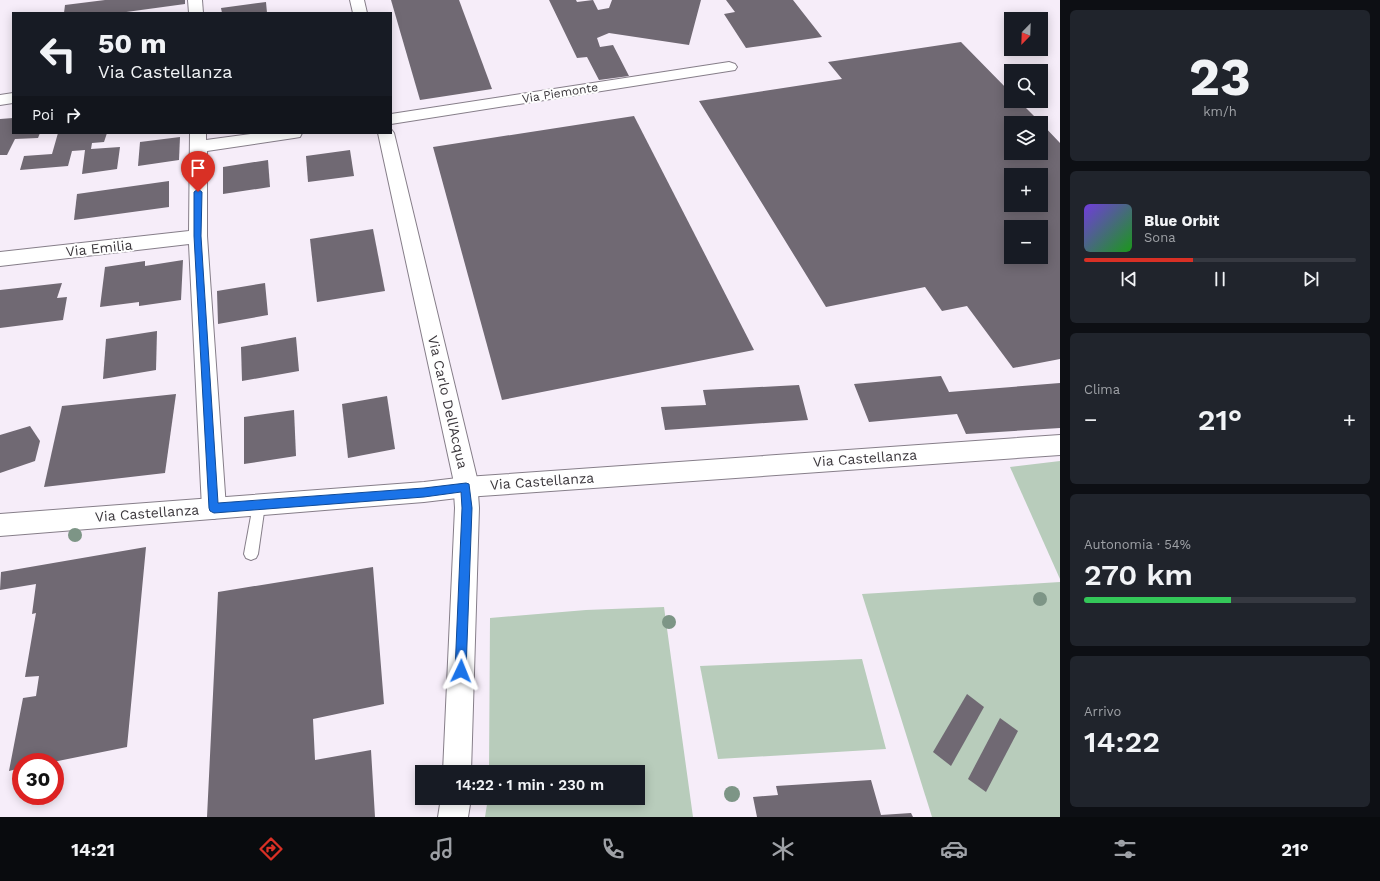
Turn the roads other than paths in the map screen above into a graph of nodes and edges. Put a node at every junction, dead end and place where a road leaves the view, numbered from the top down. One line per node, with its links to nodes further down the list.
1 (195, 0): 3 (street)
2 (357, 0): 4 (street)
3 (196, 12)
4 (360, 12)
5 (729, 67): 8 (street, Via Piemonte)
6 (12, 98): 7 (street)
7 (0, 100)
8 (392, 119)
9 (280, 134): 11 (street)
10 (386, 134): 15 (street, Via Carlo Dell'Acqua)
11 (198, 140): 12 (street)
12 (198, 236): 13 (street, Via Emilia); 17 (street)
13 (0, 259)
14 (1060, 445): 15 (street, Via Castellanza)
15 (466, 487): 16 (street, Via Castellanza); 20 (street, Via Carlo Dell'Acqua)
16 (259, 505): 17 (street, Via Castellanza); 19 (lane)
17 (214, 508): 18 (street, Via Castellanza)
18 (0, 525)
19 (251, 554)
20 (457, 765)
21 (455, 805): 22 (street)
22 (453, 817)

